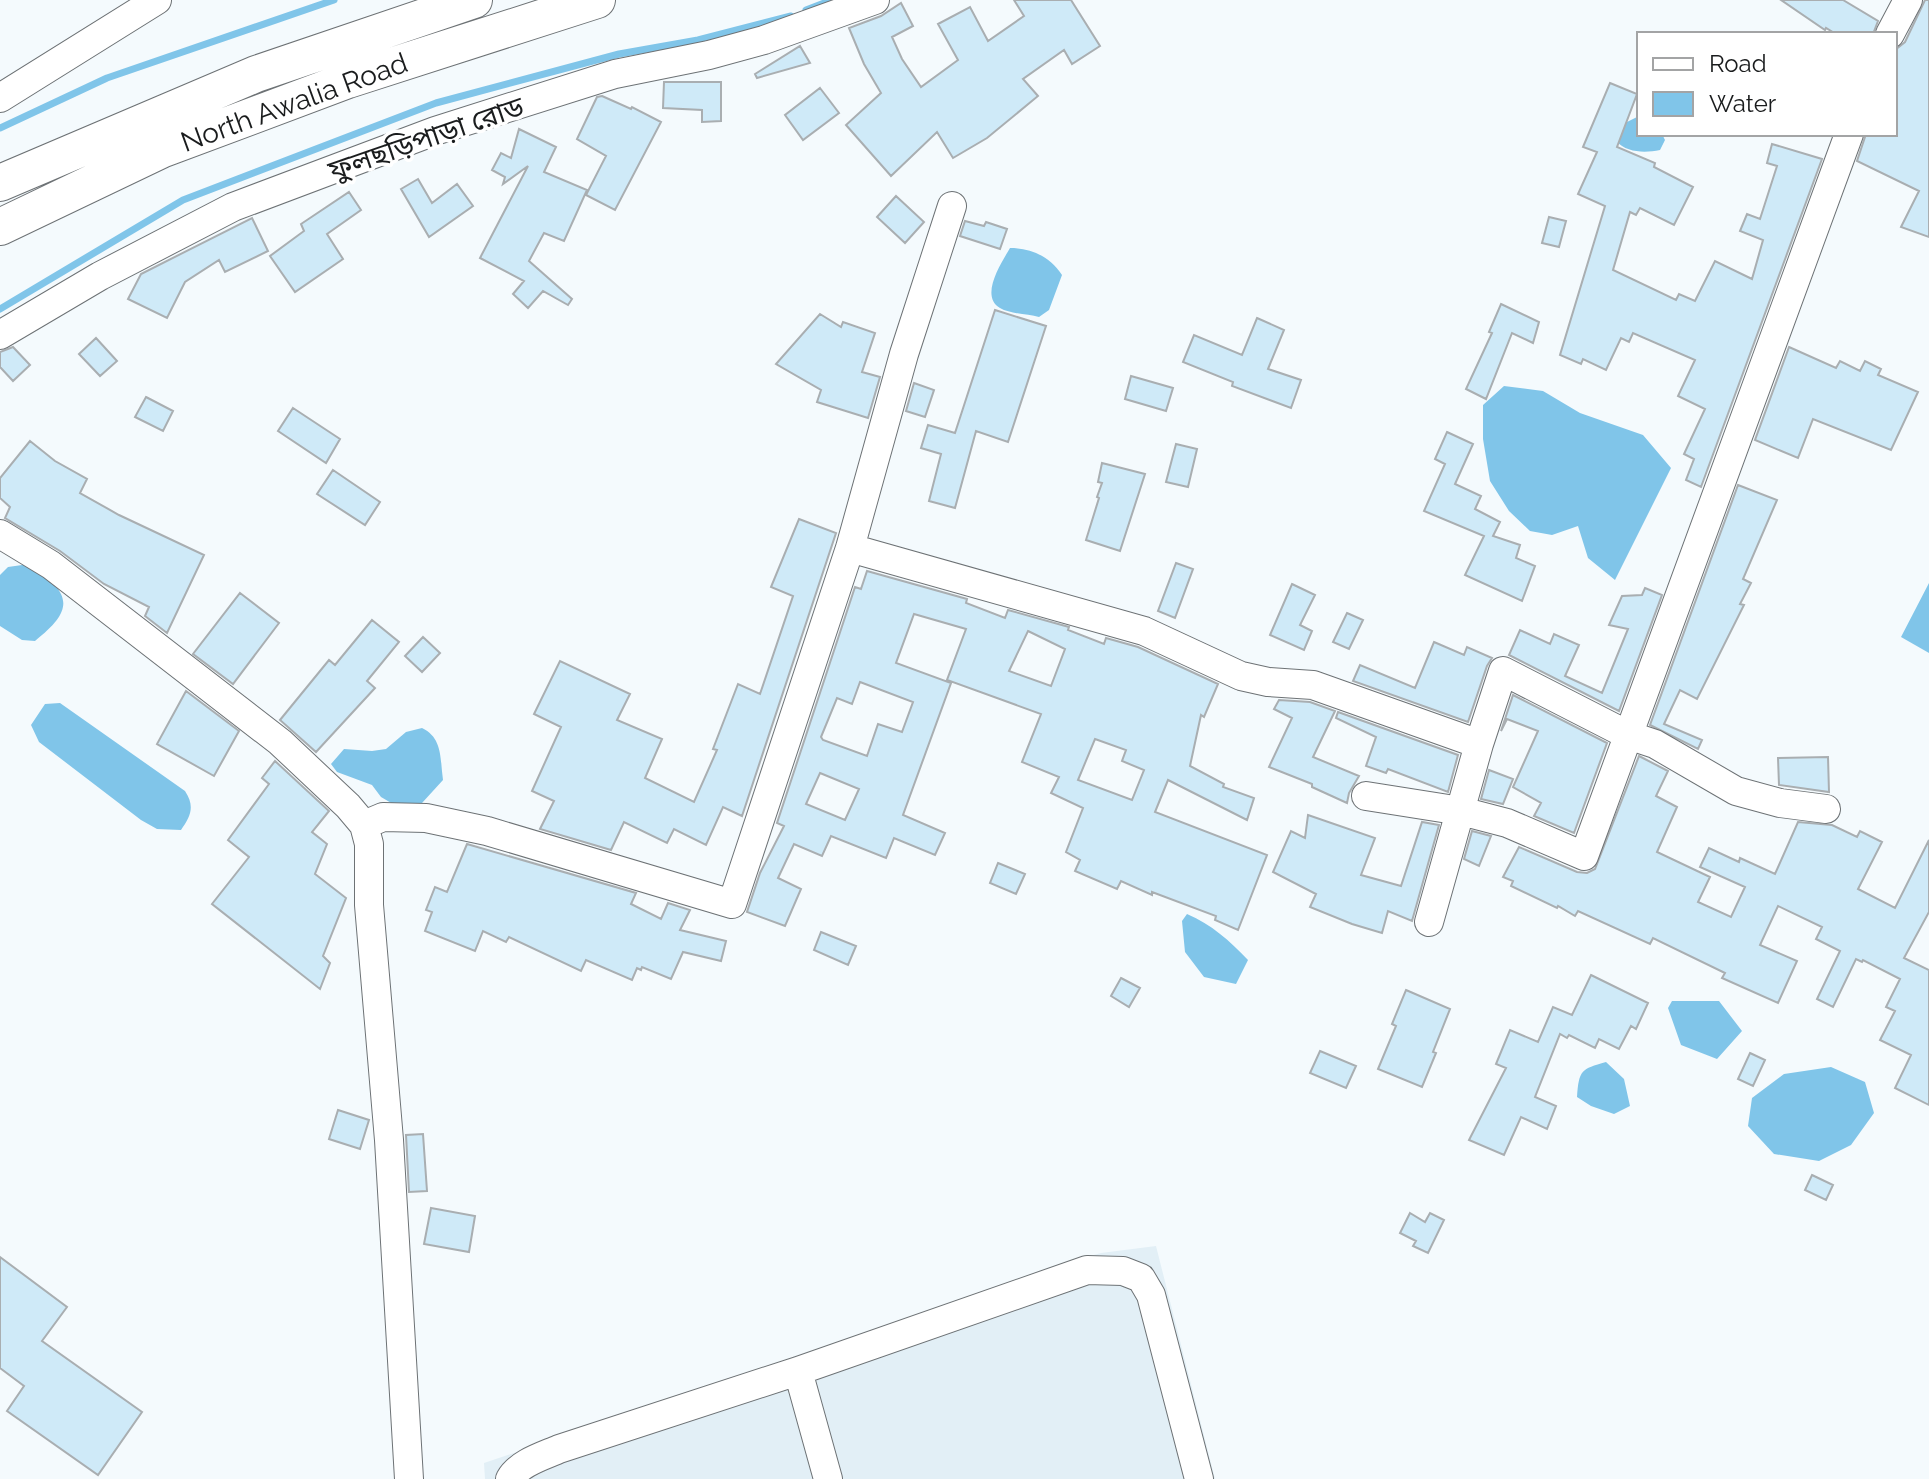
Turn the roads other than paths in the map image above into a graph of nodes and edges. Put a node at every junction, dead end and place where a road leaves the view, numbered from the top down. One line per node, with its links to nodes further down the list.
1 (157, 0): 7 (street)
2 (474, 0): 9 (main road, North Awalia Road)
3 (597, 0): 11 (main road, North Awalia Road)
4 (875, 0): 12 (street, ফুলছড়িপাড়া রোড)
5 (1908, 0): 6 (street)
6 (1891, 32)
7 (0, 98)
8 (1848, 136): 15 (street)
9 (0, 183)
10 (952, 206): 14 (street)
11 (0, 227)
12 (0, 335)
13 (0, 534): 20 (street)
14 (850, 548): 16 (street); 20 (street)
15 (1628, 735): 16 (street); 18 (street); 19 (street)
16 (1479, 744): 19 (street)
17 (1366, 796): 19 (street)
18 (1826, 809)
19 (1461, 811): 21 (street)
20 (364, 825): 23 (street)
21 (1429, 922)
22 (798, 1371): 24 (street); 25 (street); 26 (street)
23 (409, 1479)
24 (510, 1479)
25 (828, 1479)
26 (1199, 1479)

